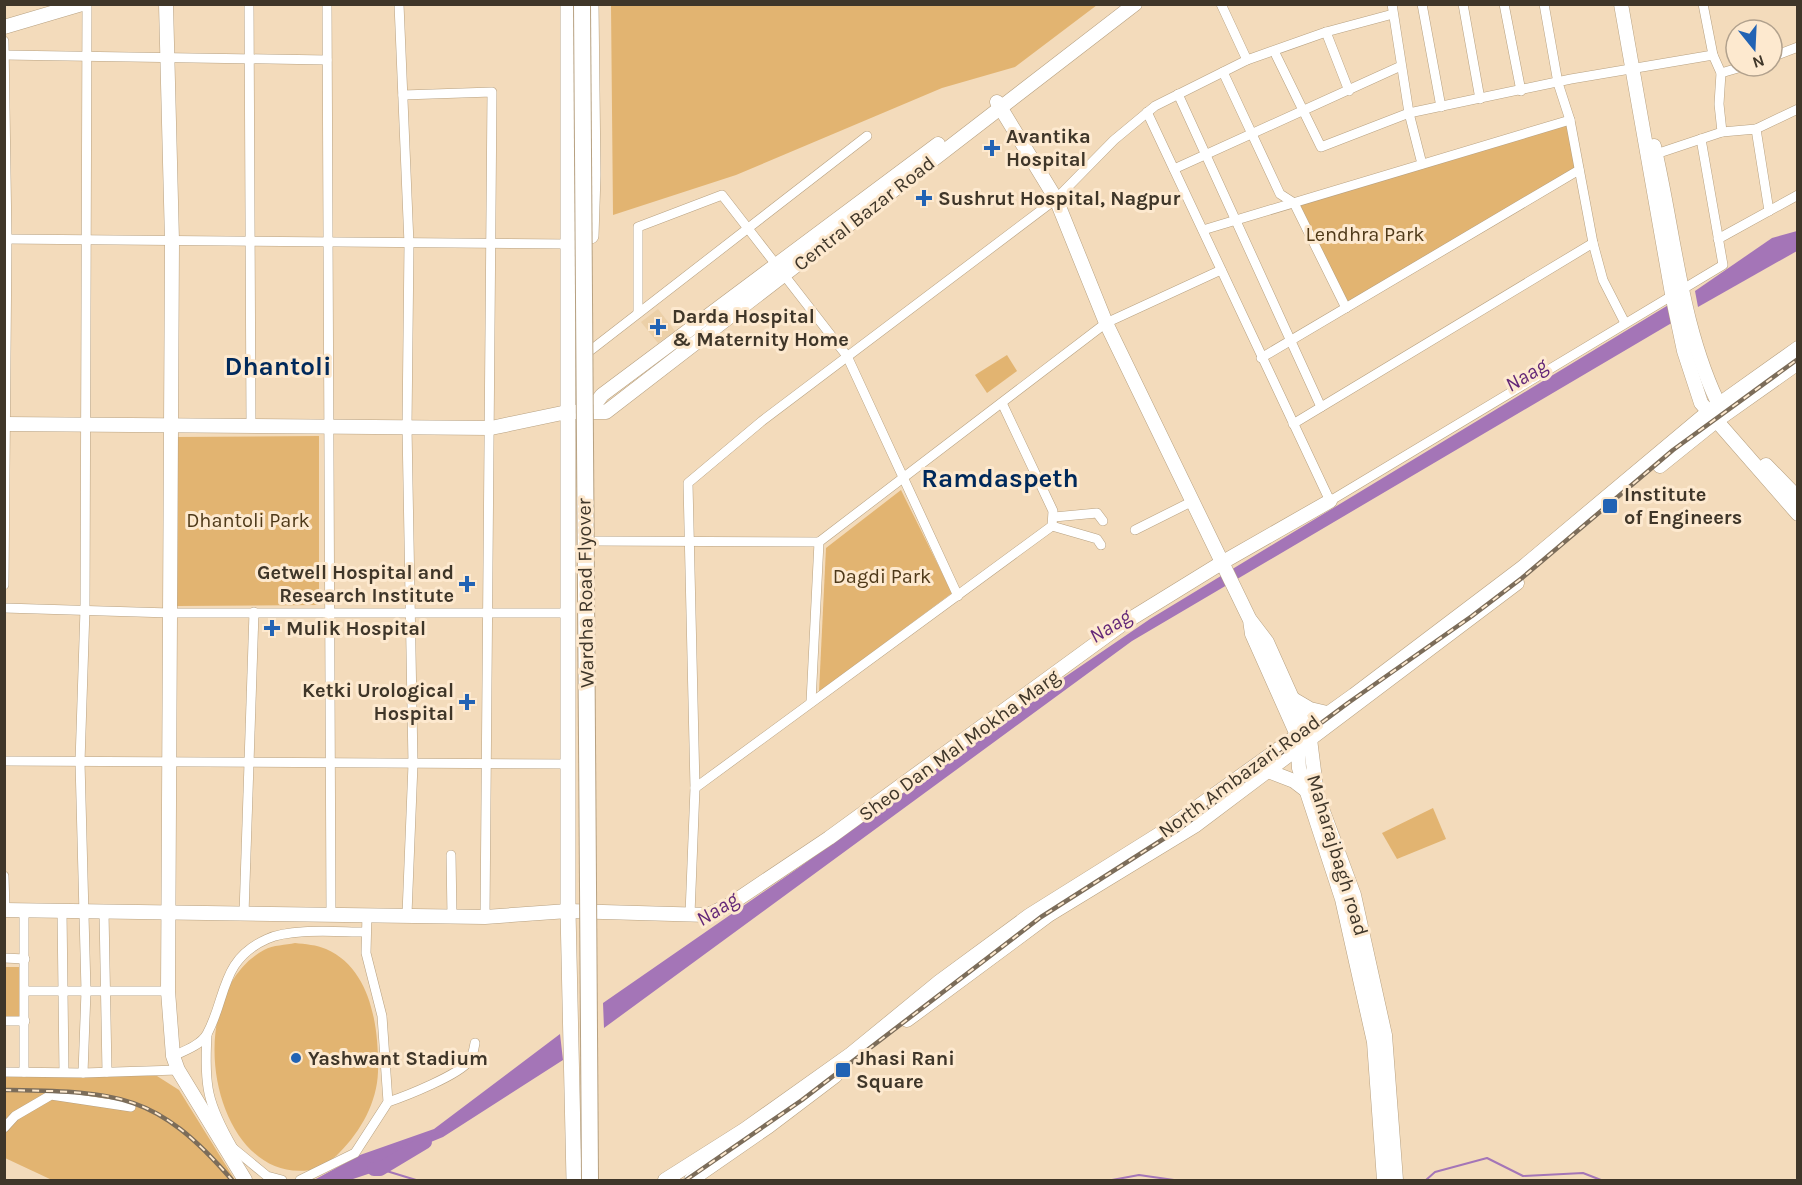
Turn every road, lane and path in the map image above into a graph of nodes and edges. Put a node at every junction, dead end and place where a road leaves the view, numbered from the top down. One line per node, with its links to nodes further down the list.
1 (51, 4): 22 (street)
2 (85, 4): 23 (street); 29 (street)
3 (166, 4): 30 (street)
4 (249, 4): 31 (street)
5 (327, 4): 32 (street)
6 (399, 4): 43 (street)
7 (568, 4): 78 (main road)
8 (576, 4): 189 (highway, Wardha Road Flyover)
9 (582, 4): 190 (highway, Wardha Road Flyover, bridge)
10 (591, 4): 88 (main road)
11 (1121, 4): 45 (street, Central Bazar Road)
12 (1135, 4): 45 (street, Central Bazar Road)
13 (1221, 4): 33 (street)
14 (1422, 4): 46 (street)
15 (1463, 4): 44 (street)
16 (1504, 4): 41 (street)
17 (1544, 4): 39 (street)
18 (1621, 4): 35 (street)
19 (1630, 4): 35 (street)
20 (1703, 4): 28 (street)
21 (1392, 9): 24 (street); 34 (street)
22 (4, 17)
23 (4, 27)
24 (1326, 32): 26 (street); 40 (street)
25 (4, 41): 27 (street)
26 (1274, 51): 33 (street); 48 (street)
27 (5, 55): 29 (street); 69 (street)
28 (1713, 55): 35 (street); 38 (street)
29 (87, 56): 30 (street); 71 (street)
30 (168, 58): 31 (street); 72 (street)
31 (249, 59): 32 (street); 73 (street)
32 (327, 60): 74 (street)
33 (1247, 60): 36 (street)
34 (1401, 66): 40 (street); 50 (street)
35 (1636, 68): 39 (street); 57 (street); 81 (street)
36 (1223, 72): 42 (street); 53 (street)
37 (1724, 72): 38 (street)
38 (1721, 73): 54 (street)
39 (1558, 83): 41 (street); 51 (street)
40 (1349, 91): 48 (street)
41 (1521, 91): 44 (street)
42 (1178, 94): 49 (street); 58 (street)
43 (403, 95): 76 (street); 77 (street)
44 (1480, 99): 46 (street)
45 (999, 104): 63 (street); 79 (street, Central Bazar Road)
46 (1441, 107): 50 (street)
47 (1797, 109): 52 (street)
48 (1301, 110): 50 (street); 53 (street)
49 (1148, 112): 60 (street); 63 (street)
50 (1409, 113): 59 (street)
51 (1570, 120): 59 (street); 61 (street)
52 (1756, 129): 54 (street); 65 (street)
53 (1253, 132): 58 (street); 64 (street)
54 (1722, 132): 56 (street)
55 (867, 136): 67 (street)
56 (1701, 139): 57 (street); 70 (street)
57 (1656, 154): 81 (street)
58 (1204, 155): 60 (street); 66 (street)
59 (1422, 164): 64 (street)
60 (1174, 169): 68 (street)
61 (1579, 170): 75 (street); 82 (street)
62 (1797, 195): 65 (street)
63 (1056, 199): 84 (street); 89 (street)
64 (1294, 203): 66 (street); 82 (street)
65 (1768, 211): 70 (street)
66 (1235, 220): 68 (street); 86 (street)
67 (748, 227): 79 (street); 83 (street); 83 (street)
68 (1203, 230): 80 (street)
69 (6, 239): 71 (street); 97 (street)
70 (1718, 239): 81 (street)
71 (86, 240): 72 (street); 98 (street)
72 (172, 241): 73 (street); 100 (street)
73 (249, 242): 74 (street); 101 (street)
74 (327, 243): 76 (street); 102 (street)
75 (1593, 243): 85 (street); 93 (street)
76 (409, 244): 77 (street); 103 (street)
77 (492, 244): 78 (street); 104 (street)
78 (568, 244): 95 (main road)
79 (781, 270): 89 (street); 94 (street, Central Bazar Road)
80 (1221, 270): 84 (street); 90 (street)
81 (1677, 291): 85 (street); 96 (street)
82 (1346, 309): 86 (street)
83 (638, 313): 88 (street)
84 (1106, 323): 92 (street); 107 (street)
85 (1625, 323): 108 (street)
86 (1291, 341): 90 (street); 93 (street)
87 (1797, 348): 96 (street, North Ambazari Road)
88 (591, 350): 94 (main road)
89 (846, 356): 105 (street); 114 (street)
90 (1261, 358): 99 (street)
91 (1797, 363): 96 (street, North Ambazari Road)
92 (1002, 403): 105 (street); 111 (street)
93 (1321, 406): 99 (street)
94 (591, 411): 95 (street); 113 (main road)
95 (567, 412): 104 (street); 126 (main road)
96 (1717, 413): 106 (street); 109 (street); 131 (street, North Ambazari Road); 132 (street, North Ambazari Road)
97 (5, 424): 98 (street); 118 (street)
98 (86, 424): 100 (street); 121 (street)
99 (1293, 424): 108 (street)
100 (170, 426): 101 (street); 124 (street)
101 (251, 426): 102 (street)
102 (327, 426): 103 (street); 123 (street)
103 (407, 428): 104 (street); 127 (street)
104 (491, 428): 125 (street)
105 (904, 478): 115 (street); 119 (street)
106 (1797, 498)
107 (1193, 501): 112 (street); 117 (street)
108 (1330, 501): 117 (street, Sheo Dan Mal Mokha Marg)
109 (1797, 514)
110 (1103, 521): 111 (street)
111 (1053, 522): 116 (street); 119 (street)
112 (1135, 530)
113 (591, 541): 114 (street); 152 (main road)
114 (689, 541): 115 (street); 142 (street)
115 (819, 542): 130 (street)
116 (1101, 545)
117 (1222, 562): 128 (street); 156 (street, Sheo Dan Mal Mokha Marg)
118 (4, 585)
119 (958, 596): 130 (street)
120 (4, 608): 121 (street)
121 (85, 609): 124 (street); 134 (street)
122 (254, 612): 123 (street); 124 (street); 136 (street)
123 (329, 612): 127 (street); 137 (street)
124 (170, 613): 135 (street)
125 (488, 613): 126 (street); 127 (street); 139 (street)
126 (568, 613): 140 (main road)
127 (409, 614): 138 (street)
128 (1250, 620): 129 (street, Maharajbagh road); 132 (street, Maharajbagh road)
129 (1292, 697): 131 (street); 132 (street, Maharajbagh road)
130 (811, 702): 142 (street)
131 (1327, 713): 132 (street, North Ambazari Road)
132 (1303, 738): 141 (street, North Ambazari Road); 143 (street, Maharajbagh road); 181 (street, North Ambazari Road); 195 (street, Maharajbagh road)
133 (4, 761): 134 (street)
134 (80, 762): 135 (street); 150 (street)
135 (171, 762): 136 (street); 153 (street)
136 (249, 763): 137 (street); 154 (street)
137 (329, 763): 138 (street); 155 (street)
138 (413, 764): 139 (street); 158 (street)
139 (488, 764): 140 (street); 160 (street)
140 (570, 764): 149 (main road)
141 (1268, 771): 143 (street); 181 (street, North Ambazari Road)
142 (695, 788): 156 (street)
143 (1306, 791): 194 (street, Maharajbagh road)
144 (451, 855): 159 (street)
145 (4, 876): 146 (street)
146 (5, 910): 147 (street, Sheo Dan Mal Mokha Marg)
147 (24, 910): 148 (street, Sheo Dan Mal Mokha Marg); 163 (street)
148 (62, 911): 150 (street, Sheo Dan Mal Mokha Marg); 165 (street)
149 (567, 911): 152 (street, Sheo Dan Mal Mokha Marg); 160 (street, Sheo Dan Mal Mokha Marg); 188 (main road)
150 (85, 912): 151 (street, Sheo Dan Mal Mokha Marg); 166 (street)
151 (104, 912): 153 (street, Sheo Dan Mal Mokha Marg); 167 (street)
152 (594, 912): 156 (street, Sheo Dan Mal Mokha Marg); 191 (main road)
153 (168, 914): 154 (street, Sheo Dan Mal Mokha Marg); 168 (street)
154 (244, 914): 155 (street, Sheo Dan Mal Mokha Marg)
155 (331, 914): 157 (street, Sheo Dan Mal Mokha Marg)
156 (690, 914)
157 (367, 915): 158 (street, Sheo Dan Mal Mokha Marg); 161 (street)
158 (406, 915): 159 (street, Sheo Dan Mal Mokha Marg)
159 (452, 916): 160 (street, Sheo Dan Mal Mokha Marg)
160 (485, 917)
161 (364, 932): 171 (street); 179 (street)
162 (4, 958): 163 (street)
163 (25, 958): 164 (street)
164 (26, 991): 165 (street); 170 (street)
165 (62, 991): 166 (street); 176 (street)
166 (86, 991): 167 (street); 178 (street)
167 (106, 991): 168 (street); 177 (street)
168 (168, 991): 173 (street)
169 (4, 1021): 170 (street)
170 (25, 1021): 175 (street)
171 (207, 1035): 173 (street); 183 (street)
172 (474, 1043): 179 (street)
173 (175, 1063): 177 (street); 184 (street)
174 (4, 1072): 175 (street)
175 (24, 1072): 176 (street)
176 (64, 1072): 178 (street)
177 (107, 1072): 178 (street)
178 (83, 1073)
179 (388, 1102): 187 (street)
180 (131, 1107): 182 (street)
181 (765, 1122): 192 (street, North Ambazari Road); 193 (street, North Ambazari Road)
182 (4, 1128)
183 (233, 1148): 184 (street); 186 (street)
184 (235, 1165): 185 (street)
185 (245, 1180)
186 (282, 1180)
187 (300, 1180)
188 (574, 1180)
189 (583, 1180)
190 (590, 1180)
191 (597, 1180)
192 (665, 1180)
193 (691, 1180)
194 (1384, 1180)
195 (1396, 1180)

